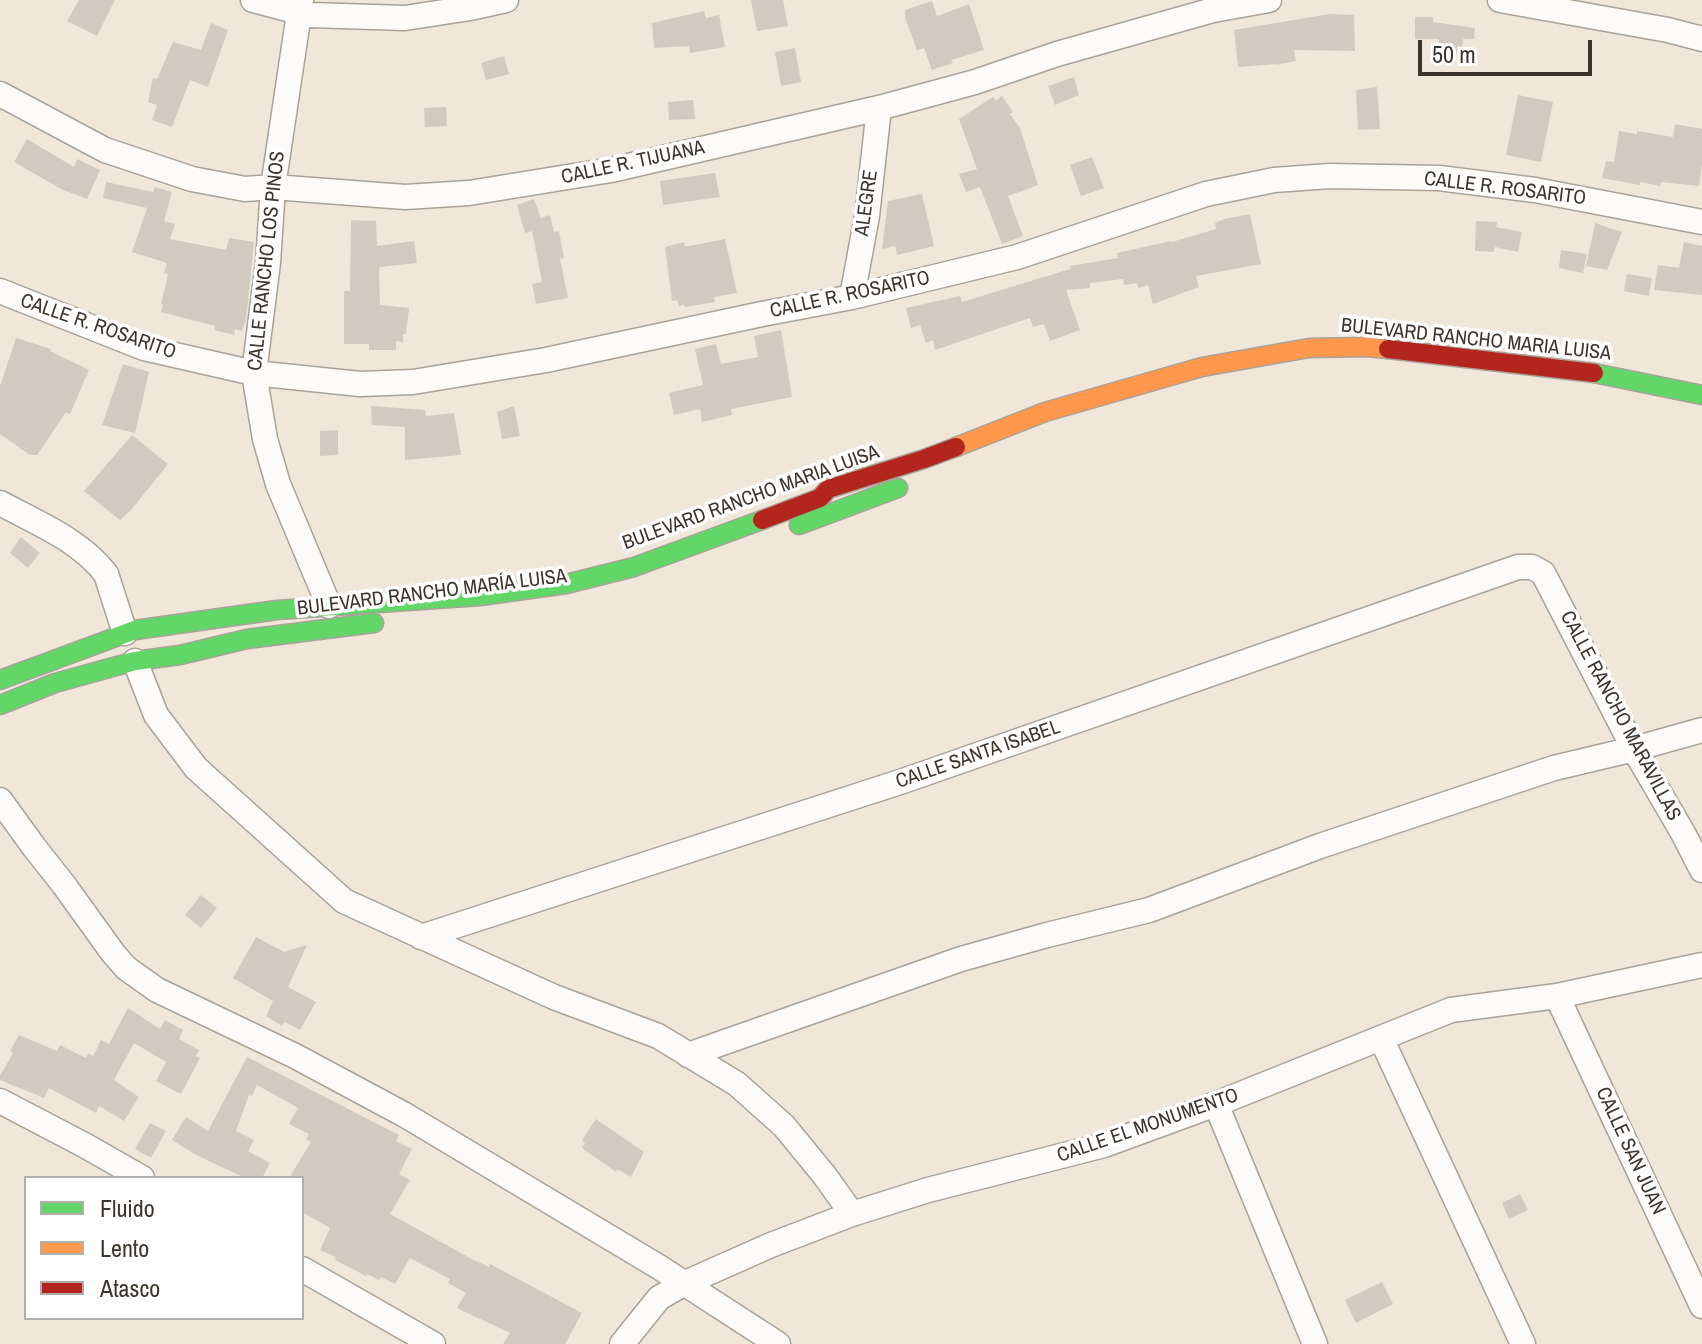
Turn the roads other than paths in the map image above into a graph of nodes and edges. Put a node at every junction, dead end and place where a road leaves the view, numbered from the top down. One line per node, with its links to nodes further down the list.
1 (253, 0): 5 (street)
2 (506, 0): 5 (street)
3 (1269, 0): 8 (street, CALLE R. TIJUANA)
4 (1500, 0): 6 (street)
5 (300, 6): 9 (street, CALLE RANCHO LOS PINOS)
6 (1702, 39)
7 (0, 94): 9 (street, CALLE R. TIJUANA)
8 (879, 108): 9 (street, CALLE R. TIJUANA); 12 (street, ALEGRE)
9 (273, 187): 13 (street, CALLE RANCHO LOS PINOS)
10 (1702, 222): 12 (street, CALLE R. ROSARITO)
11 (0, 291): 13 (street, CALLE R. ROSARITO)
12 (852, 297): 13 (street, CALLE R. ROSARITO)
13 (254, 373): 20 (street, CALLE RANCHO LOS PINOS)
14 (1702, 395): 20 (street, BULEVARD RANCHO MARIA LUISA)
15 (1683, 409): 16 (street)
16 (1060, 426)
17 (1033, 436): 21 (street, BULEVARD RANCHO MARÍA LUISA)
18 (0, 503): 23 (street)
19 (1532, 567): 28 (street, CALLE RANCHO MARAVILLAS); 31 (street, CALLE SANTA ISABEL)
20 (329, 606): 23 (street, BULEVARD RANCHO MARIA LUISA)
21 (422, 618)
22 (391, 621): 24 (street, BULEVARD RANCHO MARÍA LUISA)
23 (125, 633): 25 (street, BULEVARD RANCHO MARIA LUISA)
24 (135, 661): 26 (street, BULEVARD RANCHO MARÍA LUISA); 31 (street)
25 (0, 680)
26 (0, 705)
27 (1702, 730): 28 (street)
28 (1634, 749): 30 (street, CALLE RANCHO MARAVILLAS); 35 (street)
29 (0, 800): 41 (street)
30 (1702, 870)
31 (421, 937): 35 (street)
32 (1702, 965): 33 (street, CALLE EL MONUMENTO)
33 (1557, 996): 34 (street, CALLE EL MONUMENTO); 42 (street, CALLE SAN JUAN)
34 (1381, 1038): 37 (street, CALLE EL MONUMENTO); 47 (street)
35 (688, 1055): 39 (street)
36 (0, 1101): 38 (street)
37 (1216, 1104): 39 (street, CALLE EL MONUMENTO); 46 (street)
38 (138, 1176)
39 (852, 1214): 41 (street, CALLE EL MONUMENTO)
40 (304, 1270): 43 (street)
41 (683, 1284): 44 (street, CALLE EL MONUMENTO); 45 (street)
42 (1702, 1306)
43 (433, 1344)
44 (622, 1344)
45 (778, 1344)
46 (1315, 1344)
47 (1523, 1344)

